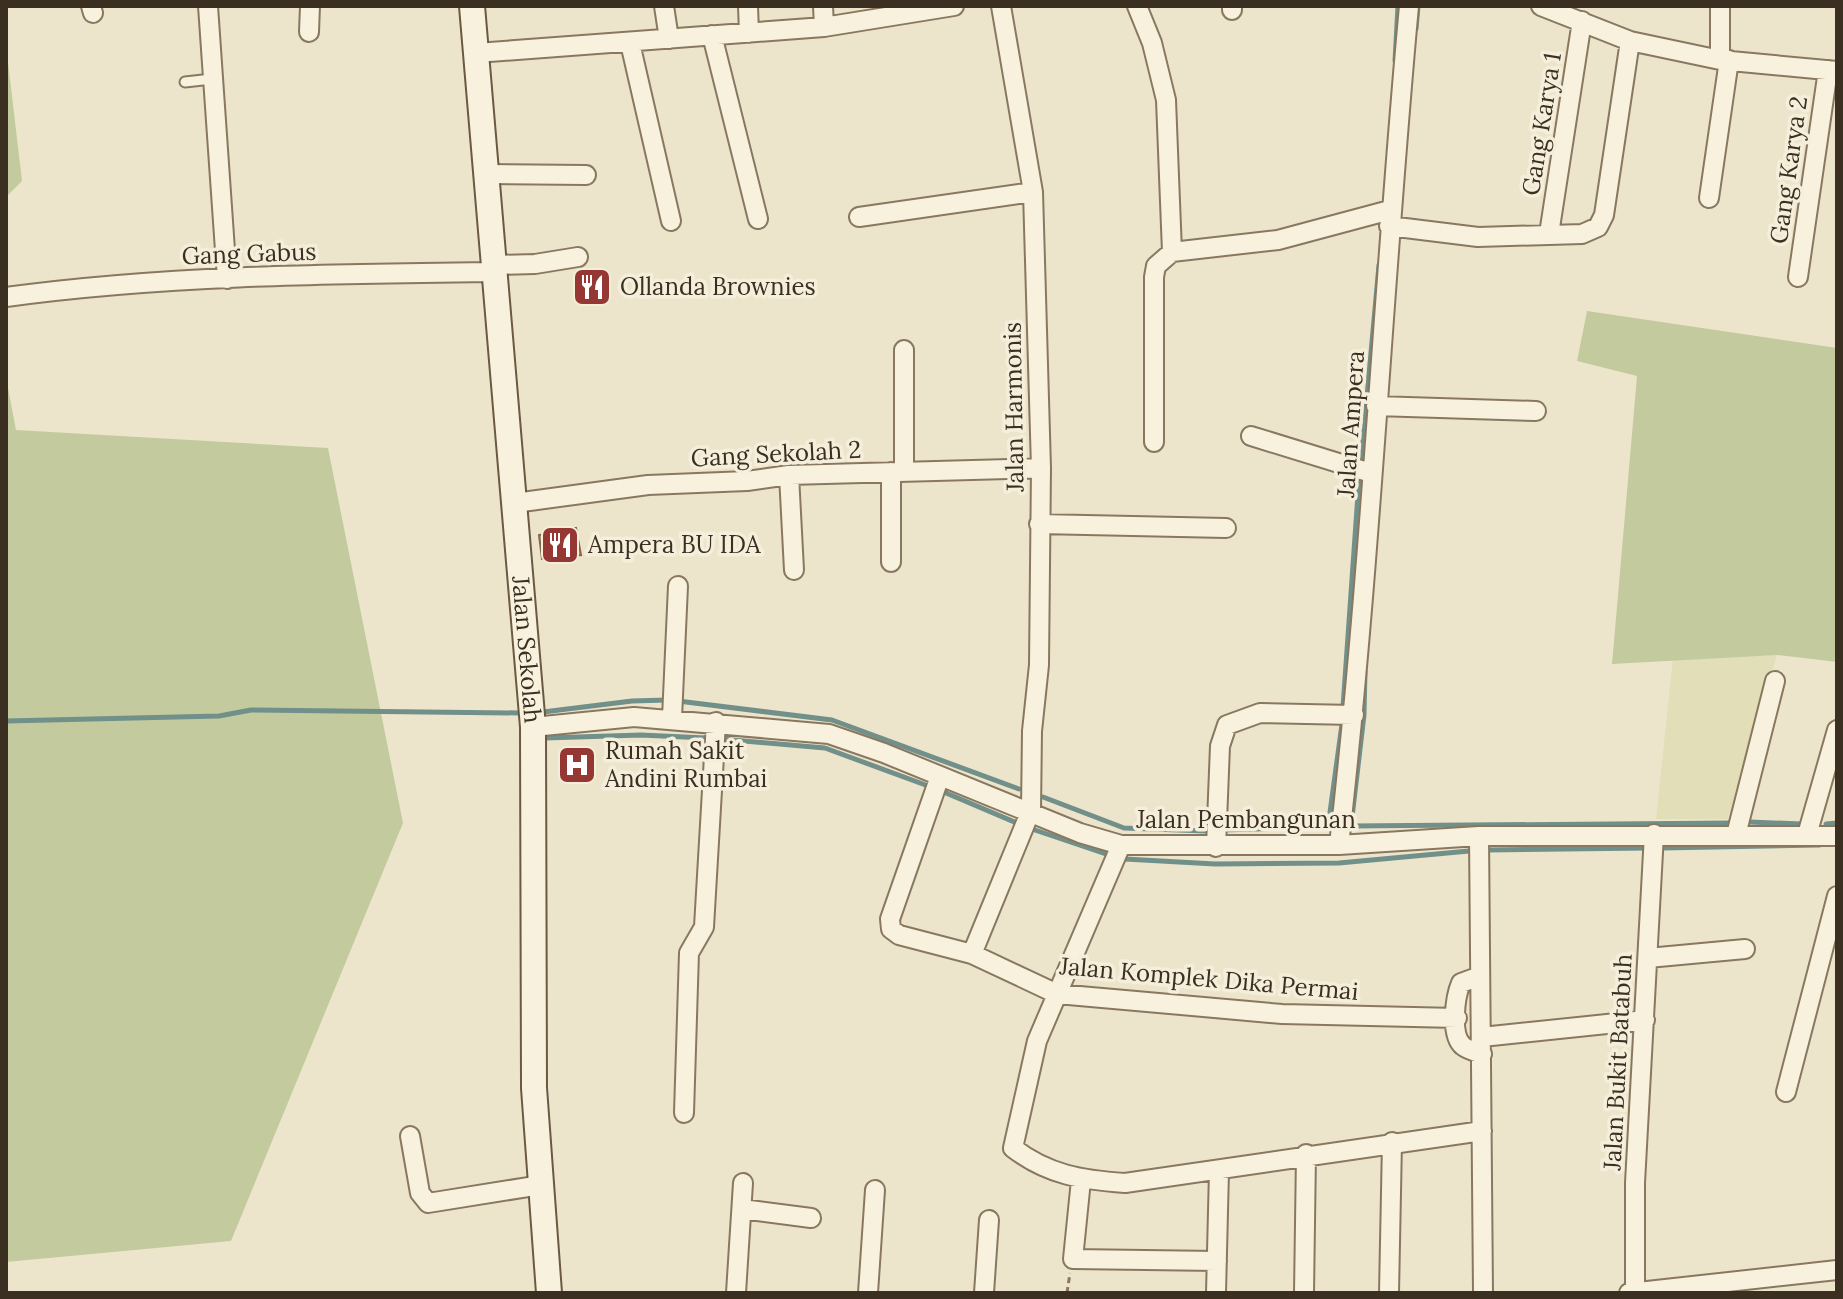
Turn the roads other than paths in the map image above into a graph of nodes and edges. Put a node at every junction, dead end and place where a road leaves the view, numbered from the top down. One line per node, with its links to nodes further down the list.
1 (208, 6): 24 (street)
2 (310, 6): 15 (street)
3 (472, 6): 21 (street, Jalan Sekolah)
4 (664, 6): 18 (street)
5 (748, 6): 16 (street)
6 (823, 6): 14 (street)
7 (954, 6): 14 (street)
8 (1001, 6): 28 (street, Jalan Harmonis)
9 (1137, 6): 35 (street)
10 (1409, 6): 31 (street, Jalan Ampera)
11 (1541, 6): 13 (street)
12 (1720, 6): 22 (street)
13 (1582, 21): 19 (street); 34 (street, Gang Karya 1)
14 (824, 27): 16 (street)
15 (309, 32)
16 (749, 33): 17 (street)
17 (712, 35): 18 (street); 32 (street)
18 (669, 39): 20 (street)
19 (1630, 41): 22 (street); 34 (street)
20 (630, 43): 21 (street); 33 (street)
21 (476, 53): 26 (street, Jalan Sekolah)
22 (1724, 60): 23 (street); 29 (street)
23 (1832, 71): 38 (street, Gang Karya 2)
24 (212, 79): 25 (lane); 39 (street)
25 (185, 82)
26 (486, 174): 27 (street); 37 (street, Jalan Sekolah)
27 (586, 175)
28 (1033, 192): 30 (street); 46 (street, Jalan Harmonis)
29 (1709, 198)
30 (859, 217)
31 (1389, 218): 34 (street); 35 (street); 42 (street, Jalan Ampera)
32 (758, 219)
33 (671, 221)
34 (1549, 234)
35 (1172, 252): 45 (street)
36 (578, 257): 37 (street, Gang Gabus)
37 (494, 268): 39 (street, Gang Gabus); 50 (street, Jalan Sekolah)
38 (1798, 277)
39 (227, 279): 40 (street, Gang Gabus)
40 (6, 297)
41 (904, 350): 47 (street)
42 (1376, 406): 43 (street); 48 (street, Jalan Ampera)
43 (1536, 411)
44 (1251, 436): 48 (street)
45 (1154, 442)
46 (1041, 468): 47 (street, Gang Sekolah 2); 51 (street, Jalan Harmonis)
47 (897, 472): 49 (street, Gang Sekolah 2); 53 (street)
48 (1371, 473): 57 (street, Jalan Ampera)
49 (789, 475): 50 (street, Gang Sekolah 2); 54 (street)
50 (515, 503): 60 (street, Jalan Sekolah)
51 (1039, 524): 52 (street); 63 (street, Jalan Harmonis)
52 (1226, 528)
53 (891, 562)
54 (794, 570)
55 (678, 586): 58 (street)
56 (1775, 681): 65 (street)
57 (1354, 715): 70 (street, Jalan Ampera); 71 (street)
58 (672, 718): 59 (street, Jalan Pembangunan); 60 (street, Jalan Pembangunan)
59 (716, 722): 62 (street, Jalan Pembangunan); 82 (street)
60 (533, 727): 90 (street, Jalan Sekolah)
61 (1837, 730): 66 (street)
62 (940, 776): 63 (street, Jalan Pembangunan); 74 (street, Jalan Komplek Dika Permai)
63 (1031, 810): 69 (street, Jalan Pembangunan); 74 (street)
64 (1654, 834): 65 (street, Jalan Pembangunan); 67 (street, Jalan Pembangunan); 75 (street, Jalan Bukit Batabuh)
65 (1736, 835): 66 (street, Jalan Pembangunan)
66 (1807, 835): 68 (street, Jalan Pembangunan)
67 (1479, 836): 70 (street, Jalan Pembangunan); 76 (street)
68 (1837, 836)
69 (1121, 845): 71 (street, Jalan Pembangunan); 77 (street)
70 (1339, 845): 71 (street, Jalan Pembangunan)
71 (1216, 847)
72 (1837, 896): 81 (street)
73 (1745, 949): 75 (street)
74 (972, 954): 77 (street, Jalan Komplek Dika Permai)
75 (1648, 958): 79 (street, Jalan Bukit Batabuh)
76 (1480, 976): 78 (street); 80 (street)
77 (1057, 994): 78 (street, Jalan Komplek Dika Permai); 88 (street)
78 (1457, 1018): 80 (street)
79 (1645, 1020): 80 (street); 106 (street, Jalan Bukit Batabuh)
80 (1482, 1045): 83 (street)
81 (1786, 1092)
82 (684, 1113)
83 (1482, 1131): 85 (street); 105 (street)
84 (410, 1136): 90 (street)
85 (1392, 1142): 86 (street); 104 (street)
86 (1306, 1154): 87 (street); 103 (street)
87 (1219, 1171): 88 (street); 95 (street)
88 (1081, 1180): 95 (street)
89 (743, 1183): 92 (street)
90 (541, 1185): 98 (street, Jalan Sekolah)
91 (875, 1190): 100 (street)
92 (742, 1209): 93 (street); 99 (street)
93 (811, 1218)
94 (989, 1220): 101 (street)
95 (1217, 1261): 102 (street)
96 (1837, 1270): 97 (street)
97 (1692, 1290): 106 (street)
98 (549, 1293)
99 (736, 1293)
100 (868, 1293)
101 (984, 1293)
102 (1216, 1293)
103 (1304, 1293)
104 (1389, 1293)
105 (1483, 1293)
106 (1632, 1293)

